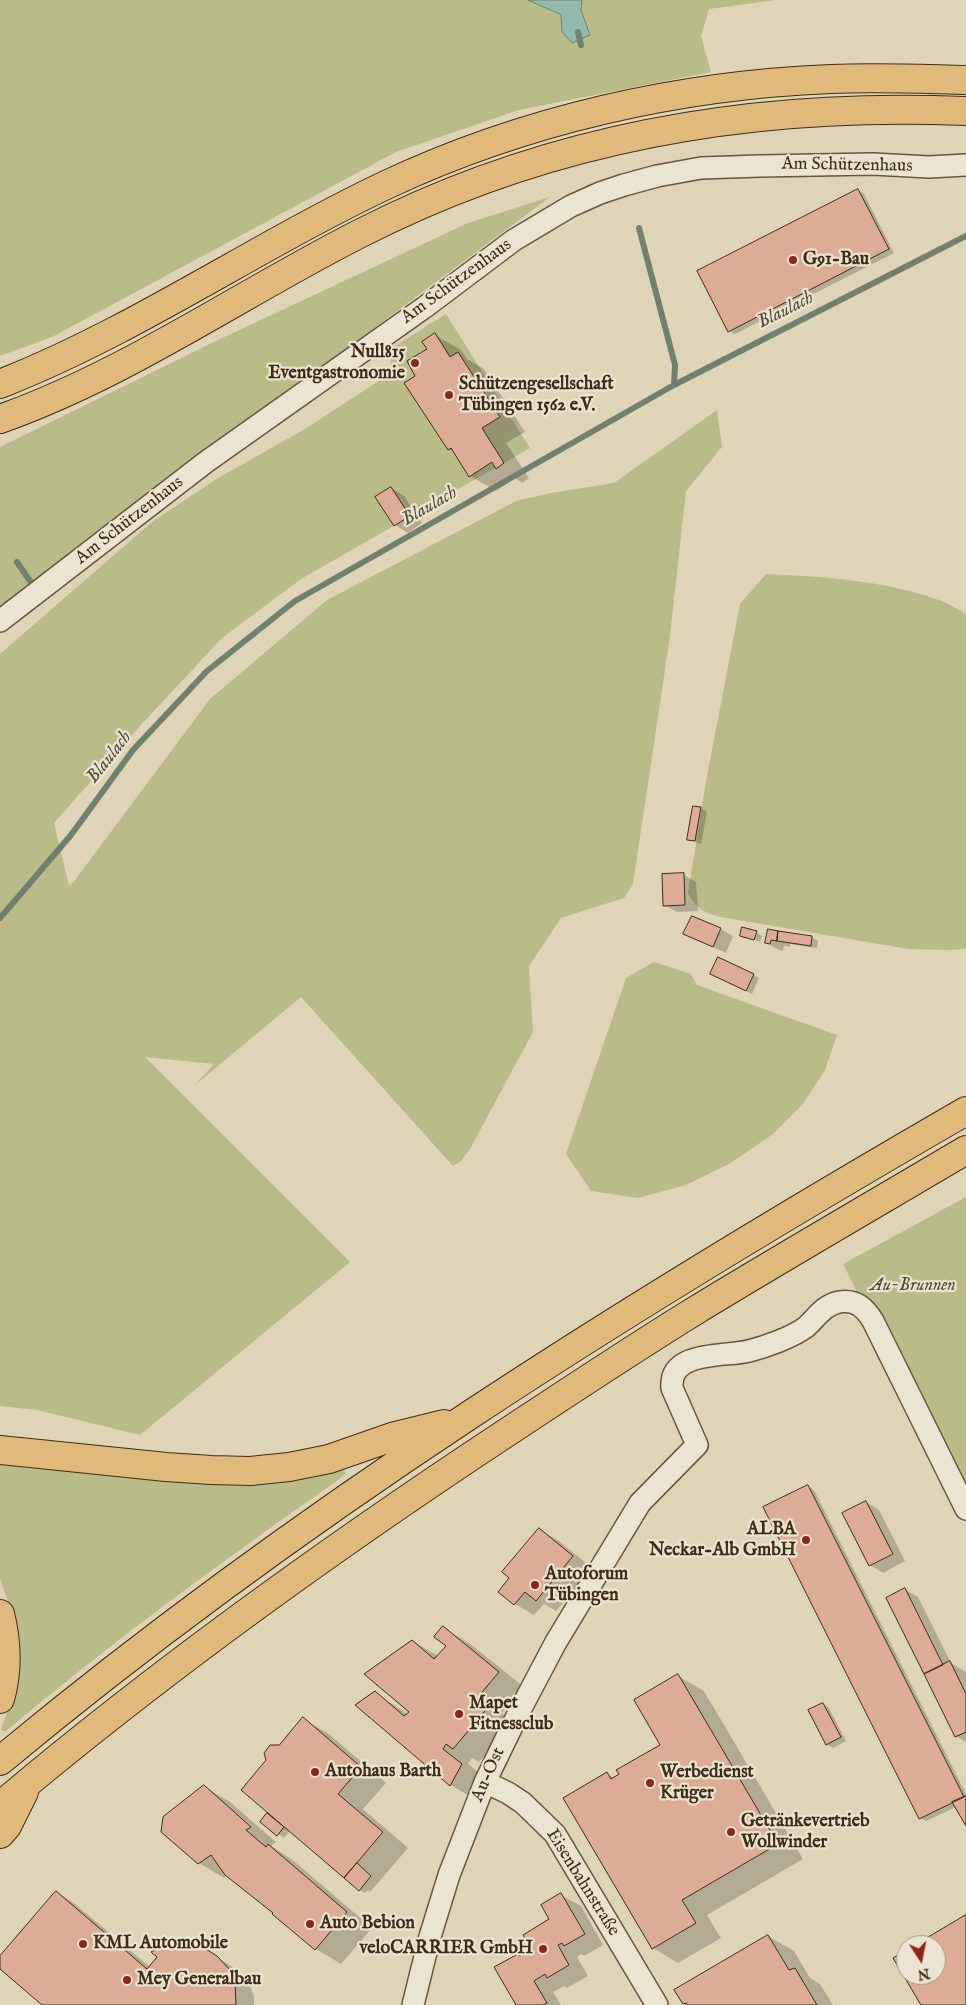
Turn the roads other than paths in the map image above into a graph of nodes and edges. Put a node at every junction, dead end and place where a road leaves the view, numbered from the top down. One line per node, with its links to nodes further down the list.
1 (966, 80): 4 (highway)
2 (966, 111): 5 (highway)
3 (966, 165): 6 (street, Am Schützenhaus)
4 (0, 384)
5 (0, 419)
6 (0, 621)
7 (966, 1111): 9 (highway)
8 (966, 1150): 15 (highway)
9 (462, 1420): 10 (highway); 14 (highway)
10 (0, 1450)
11 (966, 1509): 16 (street, Au-Ost)
12 (0, 1614): 13 (highway)
13 (0, 1699)
14 (0, 1761)
15 (30, 1781): 17 (highway); 18 (highway)
16 (485, 1782): 19 (street, Au-Ost); 20 (street, Eisenbahnstraße)
17 (0, 1806)
18 (0, 1834)
19 (413, 2005)
20 (657, 2005)

